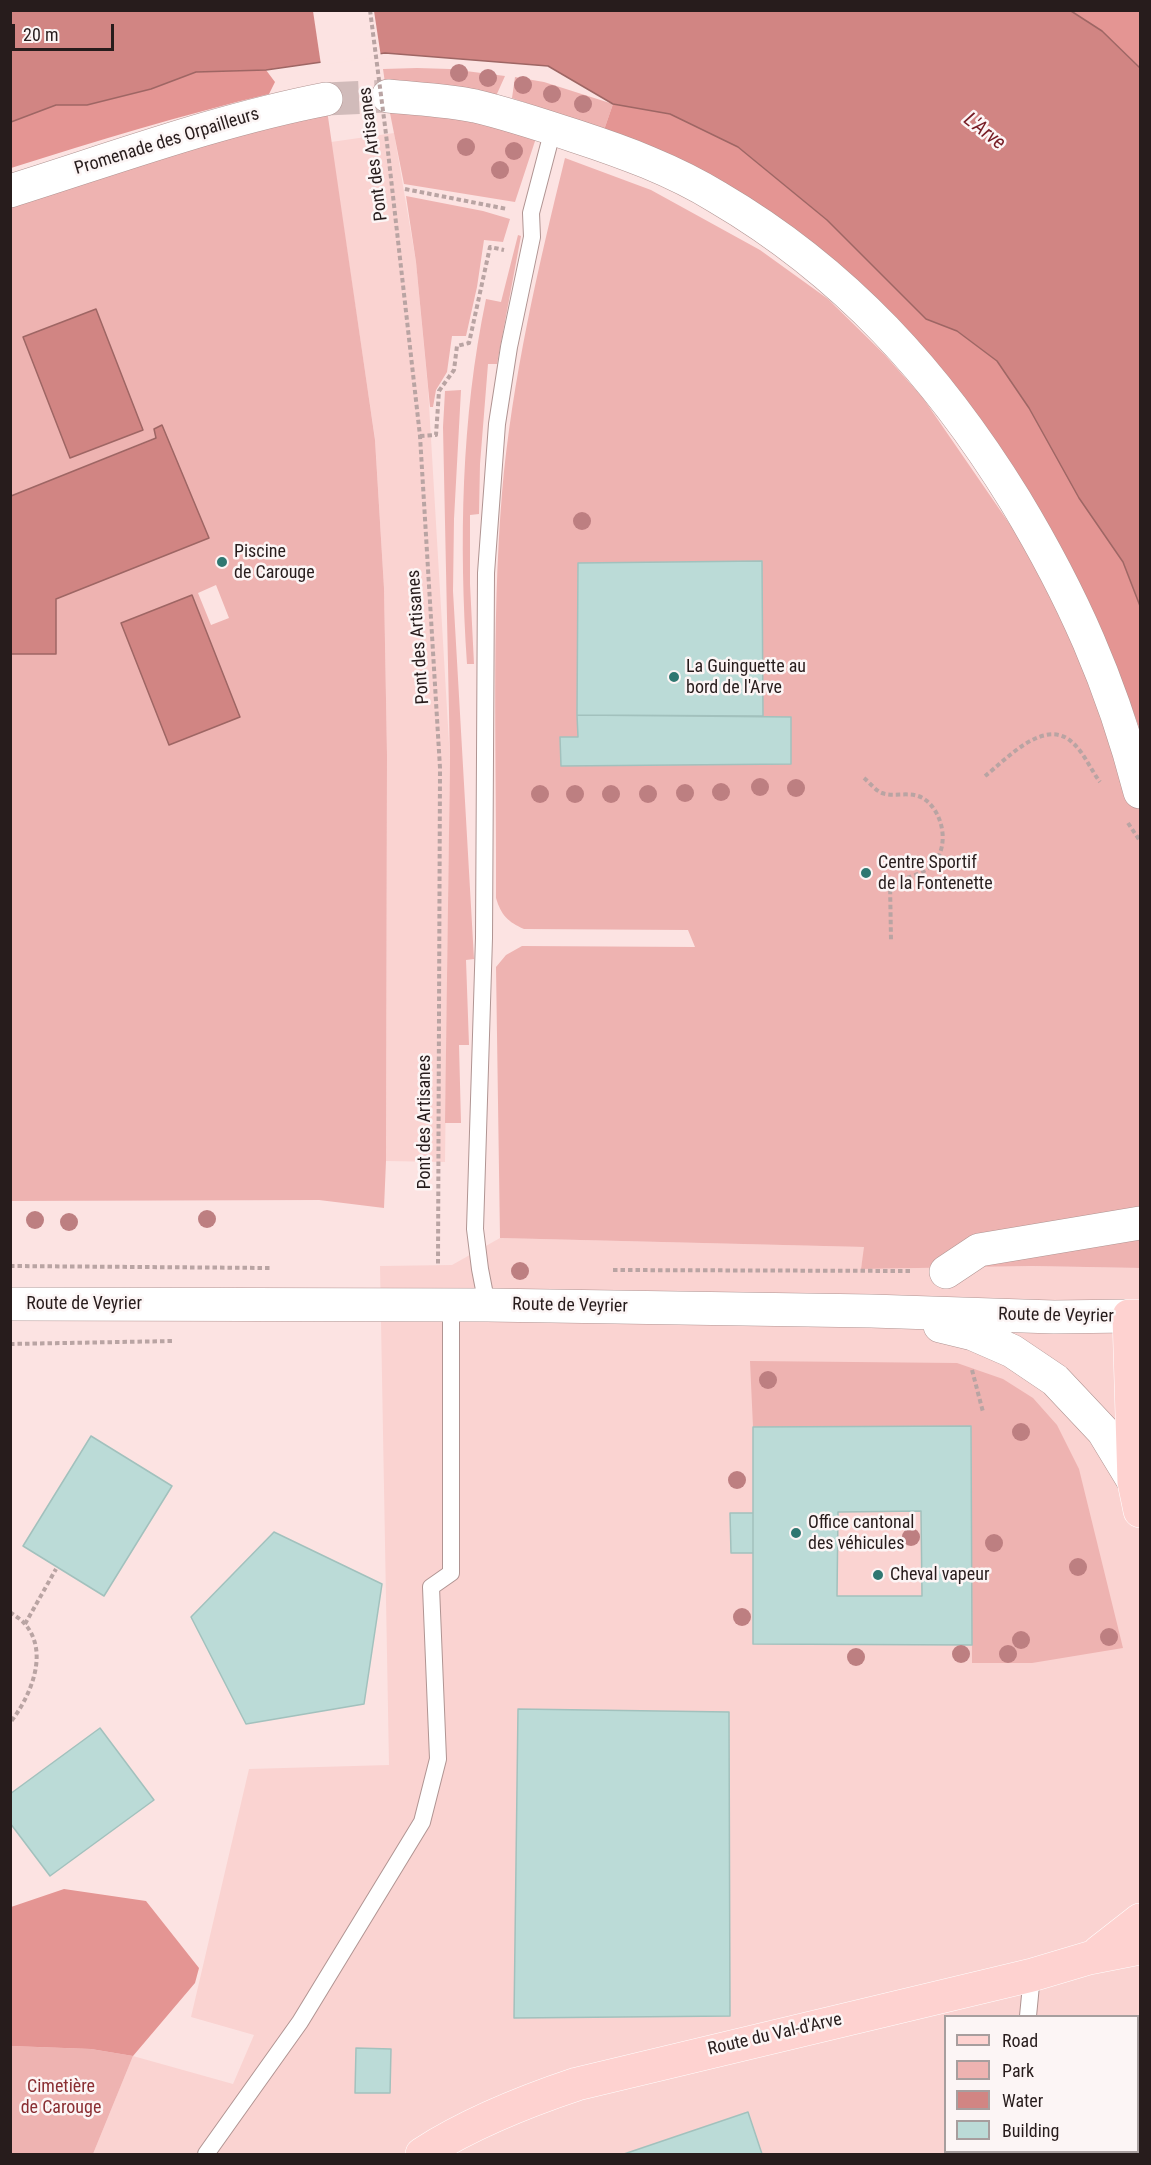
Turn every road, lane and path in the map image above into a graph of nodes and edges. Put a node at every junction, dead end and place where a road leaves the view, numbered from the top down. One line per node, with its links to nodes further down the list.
1 (369, 10): 9 (path, Pont des Artisanes, bridge)
2 (388, 96): 4 (street)
3 (326, 99): 6 (street, Promenade des Orpailleurs)
4 (553, 129): 7 (lane); 13 (street)
5 (405, 189): 7 (path)
6 (10, 191)
7 (531, 213): 21 (lane)
8 (508, 243): 9 (path)
9 (420, 436): 18 (path, Pont des Artisanes, bridge)
10 (985, 776): 12 (path)
11 (864, 778): 16 (path)
12 (1100, 783)
13 (1140, 792)
14 (1127, 822): 15 (path)
15 (1140, 841)
16 (891, 940)
17 (1140, 1223): 19 (street)
18 (438, 1268)
19 (946, 1272)
20 (10, 1305): 22 (street, Route de Veyrier)
21 (487, 1305): 22 (street, Route de Veyrier); 23 (street, Route de Veyrier)
22 (451, 1306): 37 (lane)
23 (871, 1311): 24 (street, Route de Veyrier); 27 (street)
24 (1135, 1316): 27 (main road, Route de Veyrier)
25 (971, 1363): 26 (path)
26 (983, 1412)
27 (1137, 1496)
28 (56, 1569): 30 (path)
29 (10, 1612): 30 (path)
30 (25, 1624): 31 (path)
31 (10, 1723)
32 (1140, 1920): 34 (main road)
33 (1140, 1948): 34 (main road, Route du Val-d'Arve)
34 (1089, 1958): 35 (main road, Route du Val-d'Arve)
35 (1032, 1976): 36 (lane); 38 (main road, Route du Val-d'Arve)
36 (1028, 2015)
37 (206, 2154)
38 (422, 2154)

